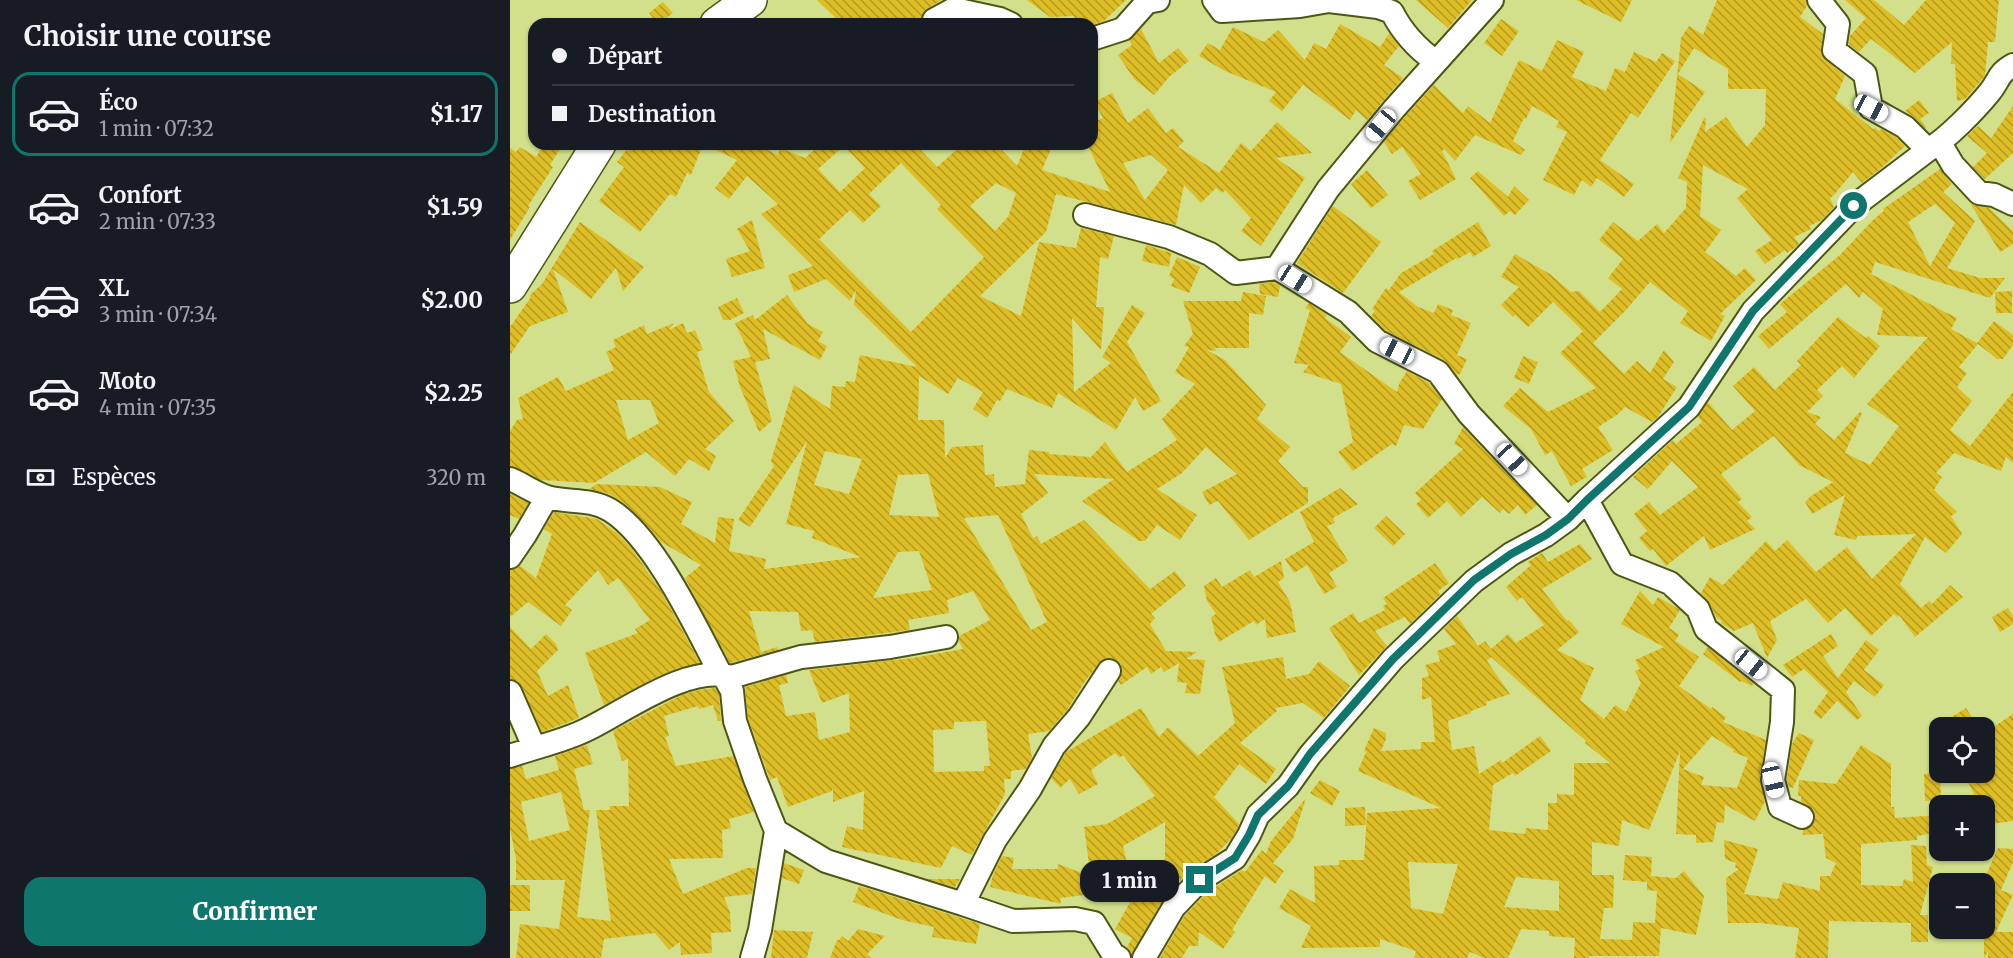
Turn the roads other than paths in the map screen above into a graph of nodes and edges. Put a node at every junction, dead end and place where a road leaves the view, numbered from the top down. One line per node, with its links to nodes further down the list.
1 (750, 0): 6 (main road)
2 (1158, 0): 9 (street)
3 (1214, 0): 10 (street)
4 (1492, 0): 10 (street)
5 (1820, 0): 12 (street)
6 (725, 18)
7 (938, 18): 8 (street)
8 (995, 18)
9 (1098, 37)
10 (1436, 62): 16 (street)
11 (2013, 65): 12 (street)
12 (1934, 147): 14 (street); 20 (street)
13 (595, 150): 17 (main road)
14 (2013, 204)
15 (1085, 215): 16 (street)
16 (1277, 267): 21 (street)
17 (510, 286)
18 (510, 478): 19 (street)
19 (547, 497): 22 (street); 25 (street)
20 (1587, 500): 21 (street); 29 (street)
21 (1568, 519): 34 (street)
22 (510, 557)
23 (946, 637): 25 (street)
24 (1110, 671): 31 (street)
25 (720, 673): 27 (street); 30 (street)
26 (510, 692): 27 (street)
27 (534, 747): 28 (street)
28 (510, 756)
29 (1802, 817)
30 (776, 831): 31 (street); 32 (street)
31 (963, 904): 33 (street)
32 (752, 958)
33 (1119, 958)
34 (1144, 958)

